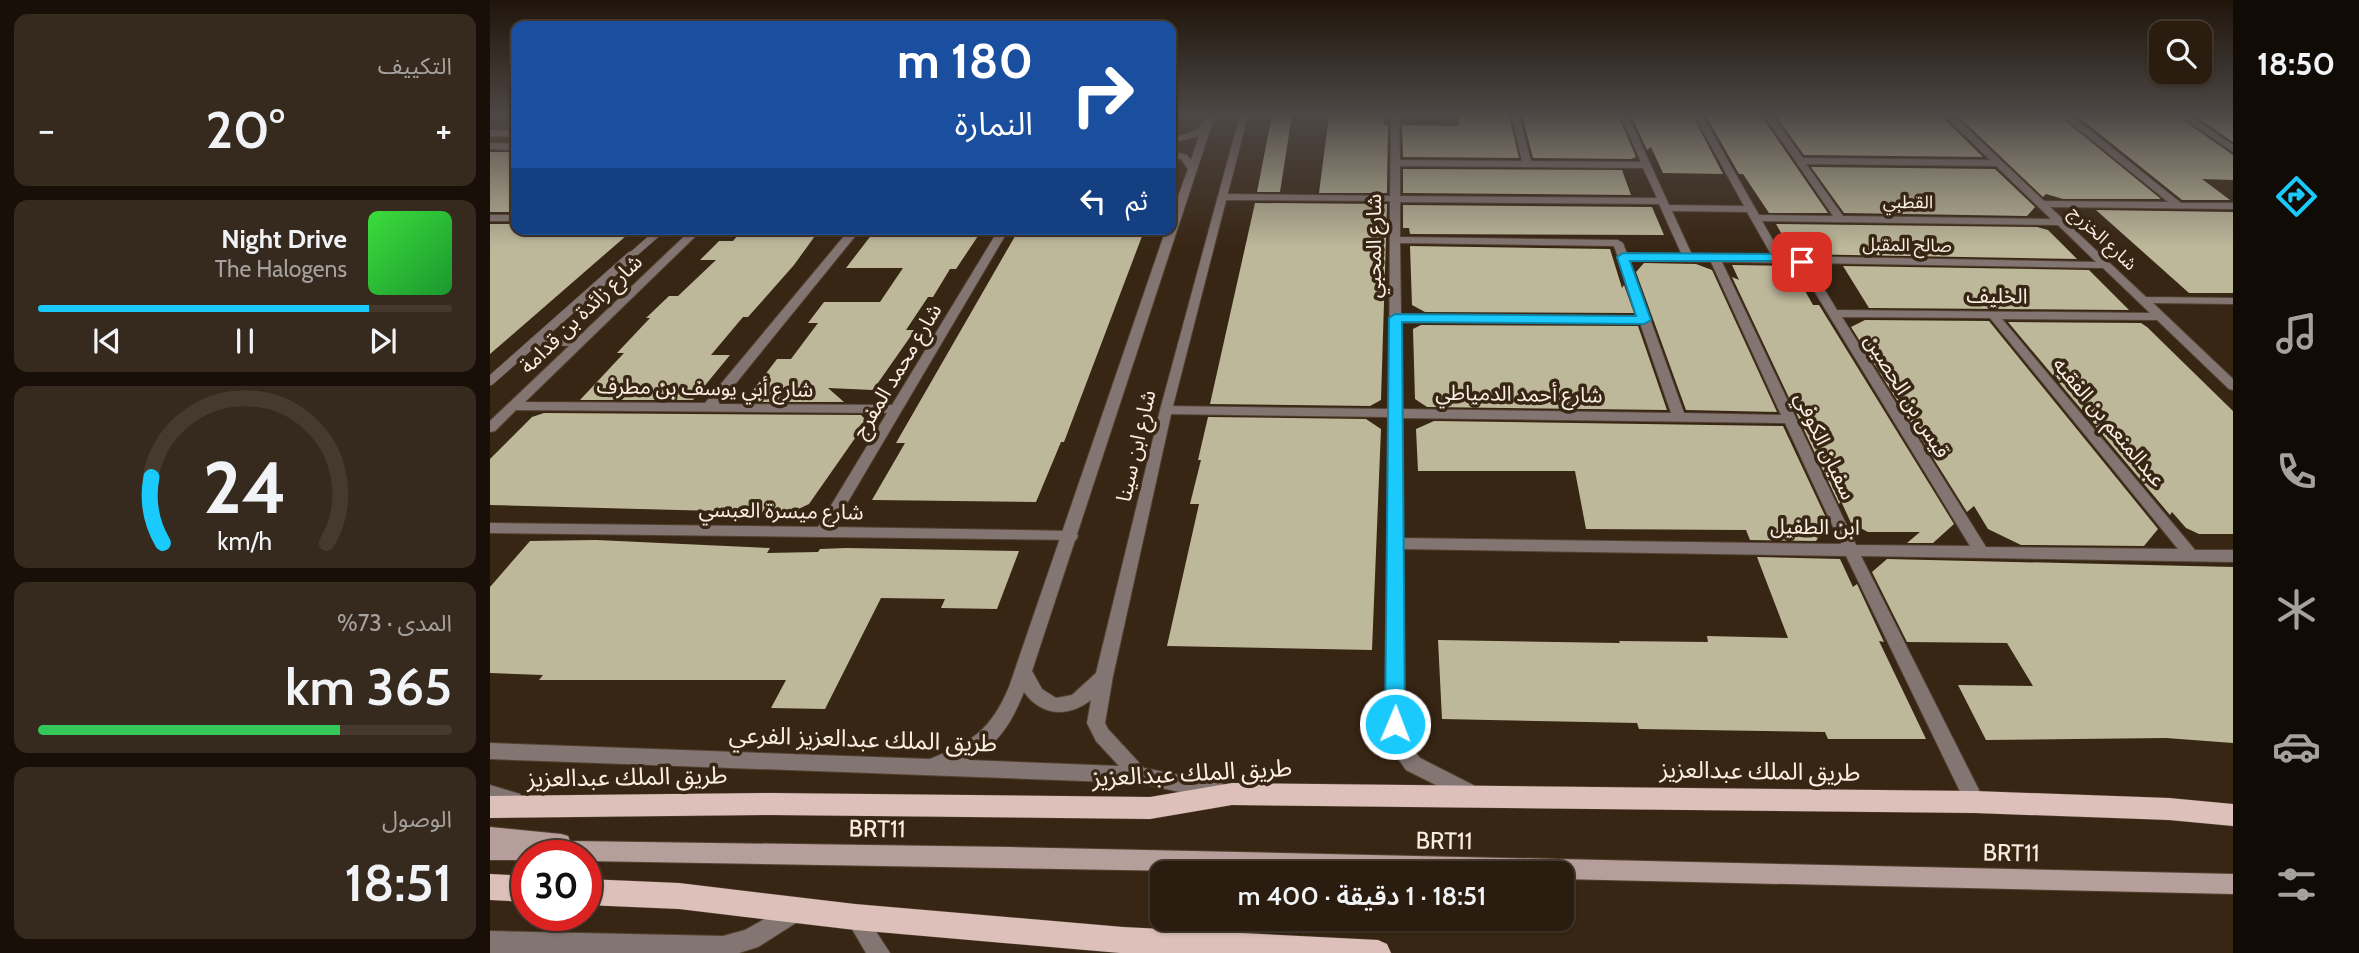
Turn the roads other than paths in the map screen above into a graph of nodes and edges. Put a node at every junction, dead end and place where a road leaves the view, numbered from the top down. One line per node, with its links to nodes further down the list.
1 (1186, 159): 15 (street)
2 (1194, 159): 15 (street, شارع ابن سينا)
3 (1232, 159): 16 (street, شارع ابن سينا)
4 (1395, 159): 11 (street, شارع المحبي)
5 (1526, 159): 13 (street)
6 (1645, 159): 14 (street)
7 (1723, 159): 23 (street)
8 (1994, 159): 12 (street, شارع الخزرج)
9 (2121, 159): 20 (street)
10 (1800, 161): 12 (street); 26 (street)
11 (1395, 163): 13 (street); 17 (street, شارع المحبي)
12 (1998, 163): 19 (street, شارع الخزرج)
13 (1527, 164): 14 (street)
14 (1647, 165): 18 (street)
15 (1191, 167): 22 (street, شارع ابن سينا)
16 (1222, 197): 17 (street, القطبي); 54 (street, شارع ابن سينا)
17 (1394, 199): 18 (street, القطبي); 33 (street, شارع المحبي)
18 (1664, 204): 23 (street, القطبي); 35 (street)
19 (2042, 204): 20 (street); 27 (street, شارع الخزرج)
20 (2179, 206): 21 (street)
21 (2233, 206)
22 (1176, 213)
23 (1754, 214): 26 (street, القطبي); 37 (street)
24 (490, 218): 25 (street)
25 (511, 218)
26 (1840, 219): 27 (street, القطبي)
27 (2060, 222): 39 (street, شارع الخزرج)
28 (655, 235): 48 (lane)
29 (692, 235): 47 (street, شارع زائدة بن قدامة)
30 (851, 235): 52 (street)
31 (1000, 235): 53 (street, شارع محمد المفرج)
32 (1169, 235): 61 (street, شارع ابن سينا)
33 (1395, 240): 34 (street); 45 (street, شارع المحبي)
34 (1623, 257): 35 (street, صالح المقبل); 46 (street)
35 (1688, 257): 36 (street, صالح المقبل)
36 (1714, 257): 37 (street, صالح المقبل); 57 (street, سفيان الكوفي)
37 (1778, 258): 38 (street, صالح المقبل)
38 (1802, 262): 39 (street, صالح المقبل); 42 (street, قيس بن الحصين)
39 (2106, 265): 40 (street, شارع الخزرج)
40 (2143, 300): 41 (street); 44 (street, شارع الخزرج)
41 (2233, 302)
42 (1833, 313): 43 (street, الخليف); 64 (street, قيس بن الحصين)
43 (1993, 315): 44 (street, الخليف); 65 (street, عبدالمنعم بن الفقيه)
44 (2161, 317): 50 (street, شارع الخزرج)
45 (1395, 318): 46 (street); 55 (street, شارع المحبي)
46 (1644, 320): 56 (street)
47 (581, 341): 48 (lane); 51 (street, شارع زائدة بن قدامة)
48 (534, 342): 49 (lane)
49 (490, 380)
50 (2233, 386)
51 (513, 406): 52 (street, شارع أبي يوسف بن مطرف); 58 (street, شارع زائدة بن قدامة)
52 (710, 406): 53 (street, شارع أبي يوسف بن مطرف)
53 (896, 409): 60 (street, شارع محمد المفرج)
54 (1166, 410): 55 (street, شارع أحمد الدمياطي); 68 (street, شارع ابن سينا)
55 (1397, 414): 56 (street, شارع أحمد الدمياطي); 62 (street, شارع المحبي)
56 (1679, 417): 57 (street, شارع أحمد الدمياطي)
57 (1788, 419): 63 (street, سفيان الكوفي)
58 (490, 428)
59 (490, 528): 60 (street, شارع ميسرة العبسي)
60 (823, 532): 61 (street, شارع ميسرة العبسي)
61 (1071, 536): 67 (street, شارع ابن سينا)
62 (1397, 544): 63 (street, ابن الطفيل); 74 (street, شارع المحبي)
63 (1850, 548): 64 (street, ابن الطفيل); 75 (street, سفيان الكوفي)
64 (1980, 551): 65 (street, ابن الطفيل)
65 (2192, 555): 66 (street, ابن الطفيل)
66 (2233, 556)
67 (1024, 672): 68 (street); 70 (street, شارع ابن سينا)
68 (1104, 677): 71 (street, شارع ابن سينا)
69 (490, 751): 70 (street, طريق الملك عبدالعزيز الفرعي)
70 (927, 768): 71 (street, طريق الملك عبدالعزيز الفرعي)
71 (1139, 775): 73 (street, طريق الملك عبدالعزيز الفرعي)
72 (490, 794): 76 (street)
73 (1232, 794): 74 (main road, طريق الملك عبدالعزيز); 76 (main road, طريق الملك عبدالعزيز)
74 (1475, 796): 75 (main road, طريق الملك عبدالعزيز)
75 (1975, 802): 79 (main road, طريق الملك عبدالعزيز)
76 (535, 805): 78 (main road, طريق الملك عبدالعزيز)
77 (2233, 805): 79 (street)
78 (490, 807)
79 (2169, 809): 80 (main road, طريق الملك عبدالعزيز)
80 (2233, 815)
81 (490, 836): 83 (main road, BRT11)
82 (490, 850): 83 (main road, BRT11)
83 (653, 852): 84 (main road, BRT11)
84 (2233, 884)
85 (490, 887): 86 (main road)
86 (511, 888)
87 (602, 893): 88 (main road)
88 (797, 910): 89 (main road); 90 (street)
89 (855, 917): 91 (main road); 92 (street)
90 (490, 942)
91 (1130, 947): 93 (main road)
92 (879, 953)
93 (1378, 953)

